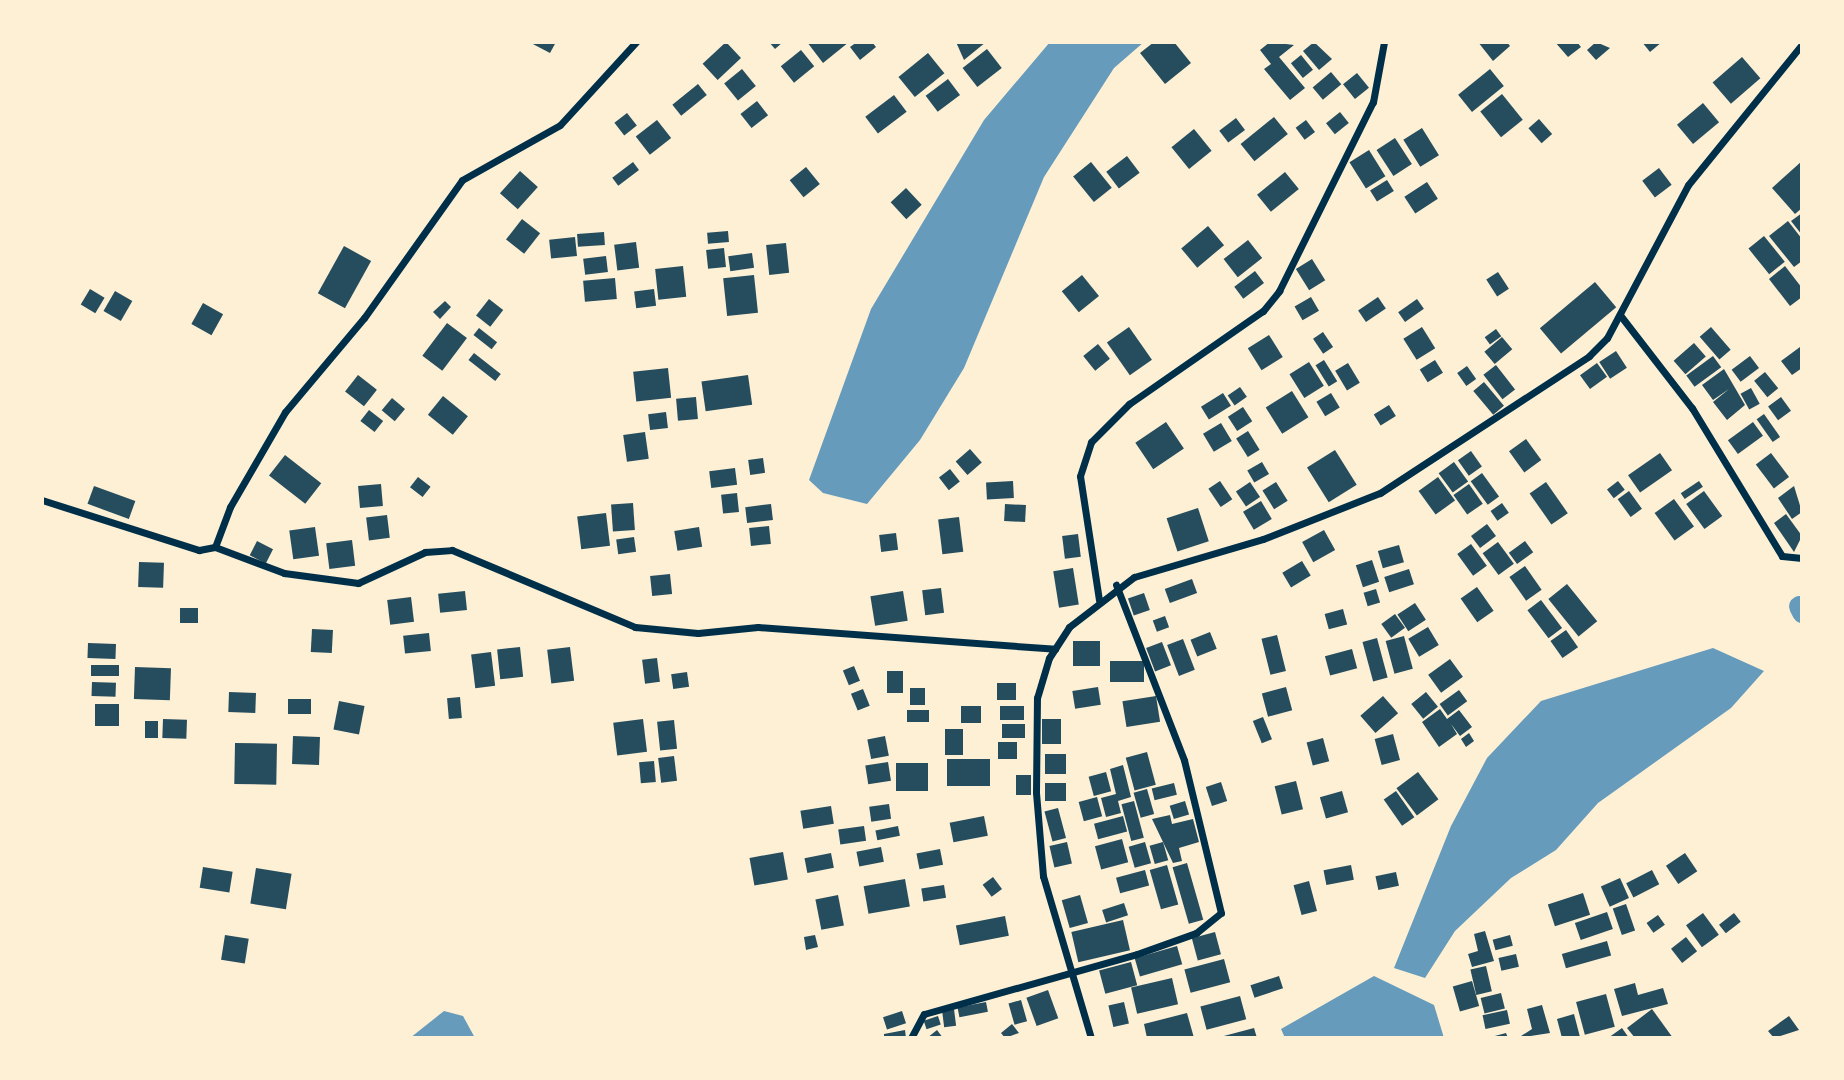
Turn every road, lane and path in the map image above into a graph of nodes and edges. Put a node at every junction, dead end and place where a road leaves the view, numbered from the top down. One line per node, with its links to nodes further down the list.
1 (636, 42): 6 (street)
2 (1384, 42): 9 (street)
3 (1802, 44): 4 (street)
4 (1620, 315): 7 (street); 8 (street)
5 (42, 500): 6 (street)
6 (215, 547): 10 (street)
7 (1802, 558)
8 (1116, 586): 9 (street); 11 (street)
9 (1099, 600): 10 (street)
10 (1055, 649): 11 (street)
11 (1074, 972): 12 (street); 13 (street)
12 (911, 1038)
13 (1091, 1038)

